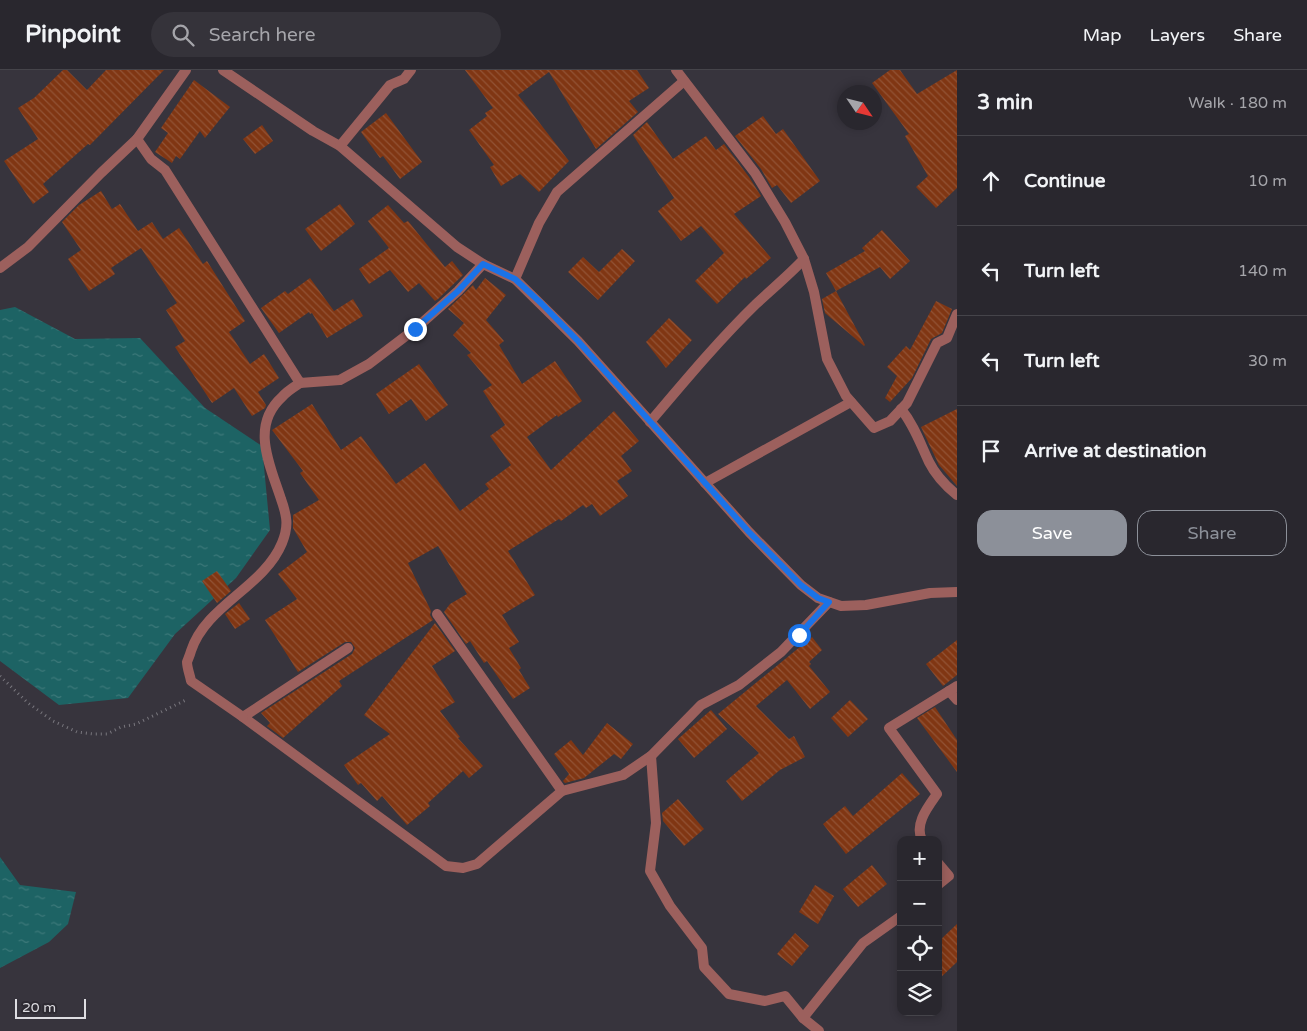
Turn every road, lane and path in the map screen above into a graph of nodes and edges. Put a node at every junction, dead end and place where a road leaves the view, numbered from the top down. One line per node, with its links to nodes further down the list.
1 (186, 70): 6 (street)
2 (223, 70): 7 (street)
3 (411, 70): 7 (street)
4 (676, 70): 5 (street)
5 (684, 81): 8 (street); 11 (street)
6 (136, 139): 10 (street); 13 (street)
7 (340, 146): 9 (street)
8 (804, 259): 14 (street); 16 (street)
9 (483, 264): 11 (street); 13 (street)
10 (0, 268)
11 (515, 279): 16 (street)
12 (957, 314): 15 (street)
13 (300, 383): 24 (street)
14 (851, 402): 15 (street); 17 (street)
15 (902, 409): 18 (street)
16 (650, 422): 17 (street)
17 (705, 483): 20 (street)
18 (957, 495)
19 (957, 592): 20 (street)
20 (829, 602): 28 (street)
21 (437, 614): 29 (street)
22 (348, 648): 27 (street)
23 (0, 676): 24 (path)
24 (191, 681): 27 (street)
25 (953, 688): 26 (street); 30 (street)
26 (957, 700)
27 (243, 717): 29 (street)
28 (651, 756): 29 (street); 34 (street)
29 (562, 791)
30 (920, 836)
31 (942, 868): 32 (street)
32 (942, 882)
33 (897, 919): 34 (street)
34 (803, 1018): 35 (street)
35 (819, 1031)

